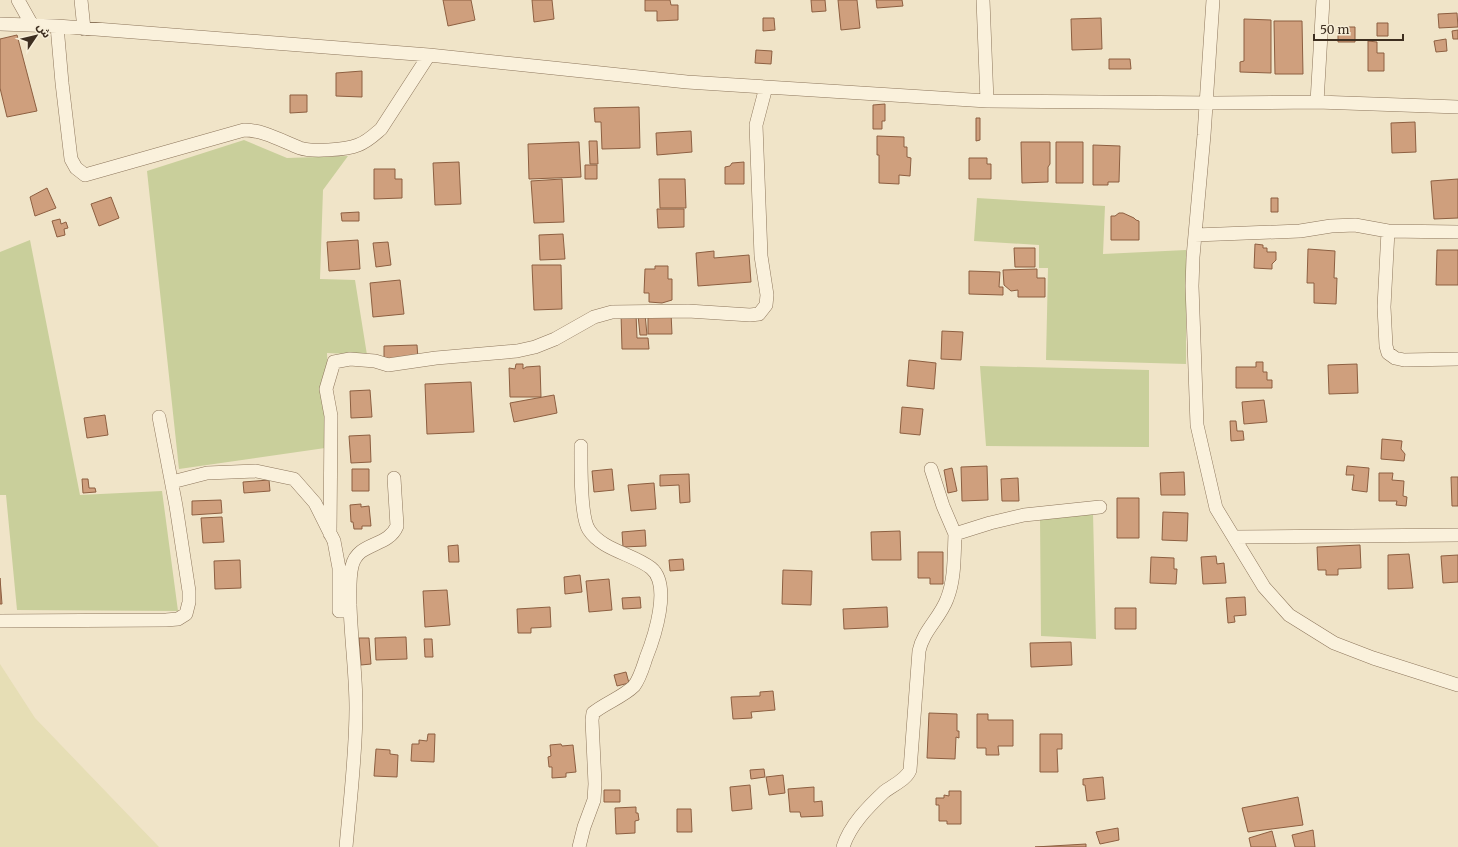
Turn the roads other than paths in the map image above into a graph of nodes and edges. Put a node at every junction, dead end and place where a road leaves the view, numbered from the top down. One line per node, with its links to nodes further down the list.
1 (81, 0): 9 (street)
2 (983, 0): 12 (street)
3 (1213, 0): 14 (street)
4 (1323, 0): 13 (street)
5 (16, 1): 7 (street)
6 (0, 24): 7 (street)
7 (32, 25): 8 (street)
8 (57, 26): 9 (street); 10 (street)
9 (84, 29): 10 (street)
10 (429, 55): 11 (street)
11 (766, 87): 12 (street); 26 (street)
12 (987, 101): 14 (street)
13 (1317, 102): 14 (street); 15 (street)
14 (1206, 103): 18 (street)
15 (1458, 107)
16 (1388, 231): 17 (street); 18 (street); 19 (street)
17 (1458, 232)
18 (1195, 235): 29 (street)
19 (1458, 359)
20 (159, 417): 24 (street)
21 (581, 446): 34 (street)
22 (931, 469): 27 (street)
23 (394, 478): 30 (street)
24 (172, 482): 26 (street); 31 (street)
25 (1100, 507): 27 (street)
26 (330, 534): 30 (street)
27 (955, 534): 35 (street)
28 (1458, 535): 29 (street)
29 (1234, 537): 32 (street)
30 (350, 611): 33 (street)
31 (0, 621)
32 (1458, 685)
33 (346, 847)
34 (579, 847)
35 (843, 847)

